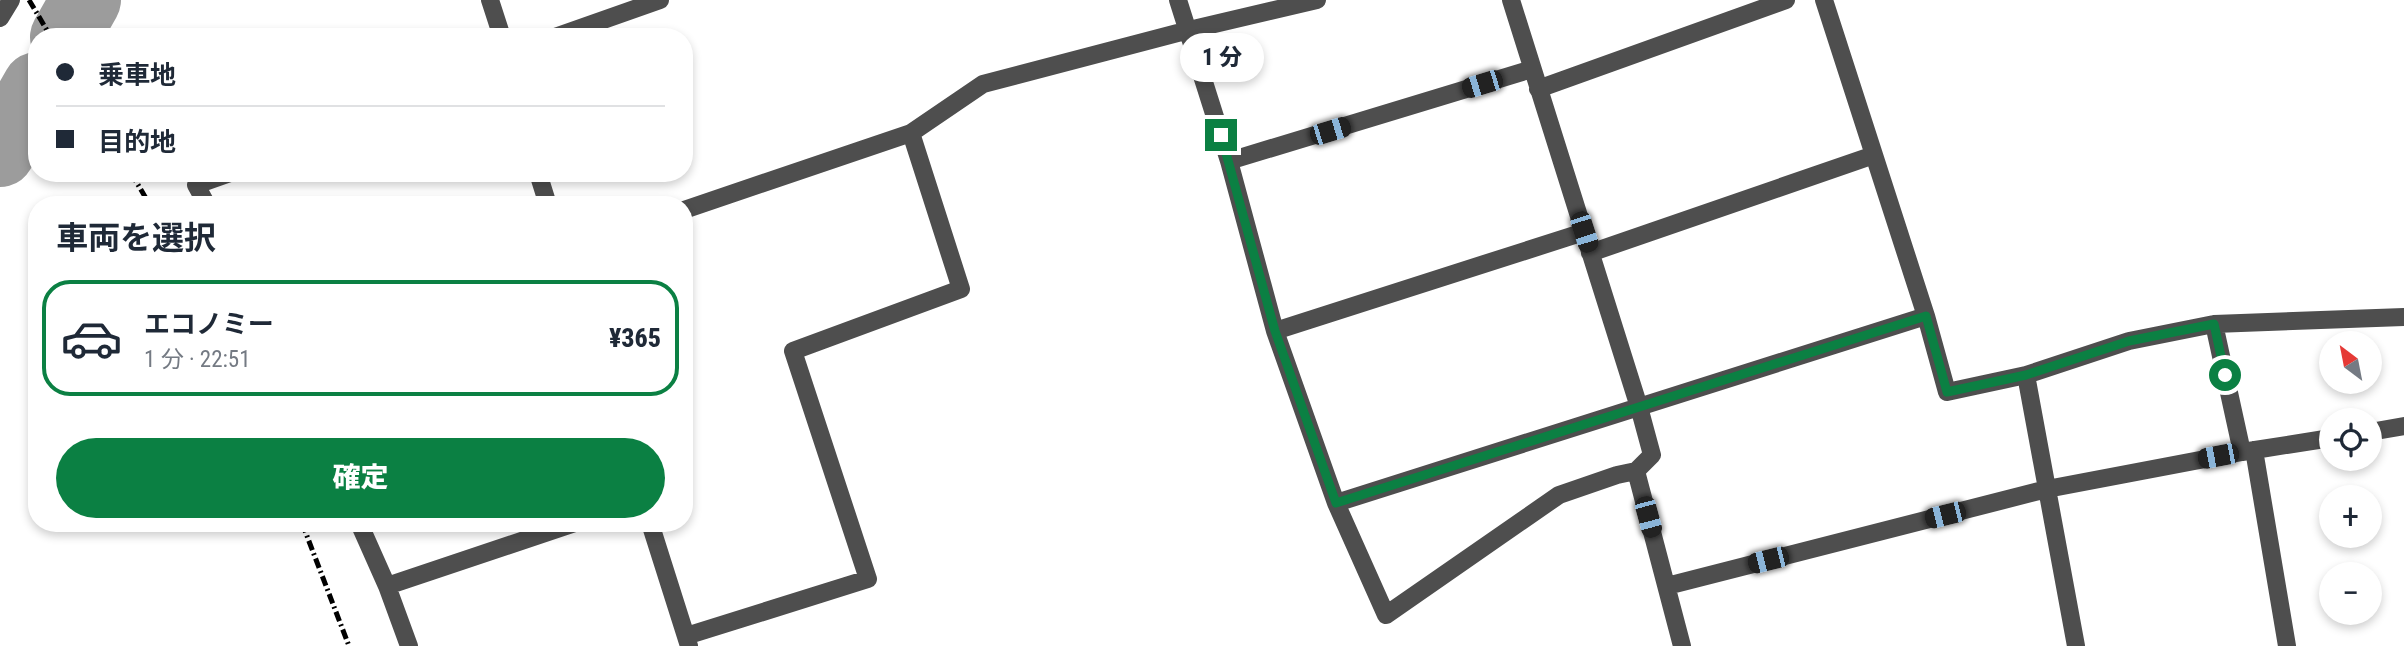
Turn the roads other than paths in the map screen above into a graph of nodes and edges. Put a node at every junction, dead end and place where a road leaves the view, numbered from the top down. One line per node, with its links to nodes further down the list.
1 (11, 0): 9 (street)
2 (490, 0): 10 (street)
3 (660, 0): 11 (street)
4 (1178, 0): 12 (street)
5 (1317, 0): 12 (street)
6 (1511, 0): 13 (street)
7 (1786, 0): 14 (street)
8 (1824, 0): 16 (street)
9 (0, 18)
10 (499, 28)
11 (581, 28)
12 (1189, 30): 15 (street); 17 (street)
13 (1532, 69): 14 (street); 17 (street)
14 (1538, 89): 21 (street)
15 (911, 134): 20 (street); 41 (street)
16 (1874, 155): 22 (street); 23 (street)
17 (1229, 161): 26 (street)
18 (204, 182): 19 (street)
19 (202, 196)
20 (693, 207)
21 (1584, 232): 22 (street); 26 (street)
22 (1590, 253): 28 (street)
23 (1926, 316): 27 (street); 28 (street)
24 (2404, 317): 25 (street)
25 (2214, 324): 27 (street); 32 (street)
26 (1275, 331): 35 (street)
27 (2026, 375): 34 (street)
28 (1639, 407): 33 (street); 35 (street)
29 (2404, 426): 30 (street)
30 (2382, 430)
31 (2319, 440): 32 (street)
32 (2248, 451): 34 (street); 45 (street)
33 (1636, 471): 35 (street); 40 (street)
34 (2047, 489): 40 (street); 44 (street)
35 (1336, 503)
36 (363, 532): 39 (street)
37 (548, 532): 39 (street)
38 (653, 532): 41 (street)
39 (387, 586): 42 (street)
40 (1667, 586): 43 (street)
41 (687, 641)
42 (409, 646)
43 (1682, 646)
44 (2076, 646)
45 (2287, 646)

